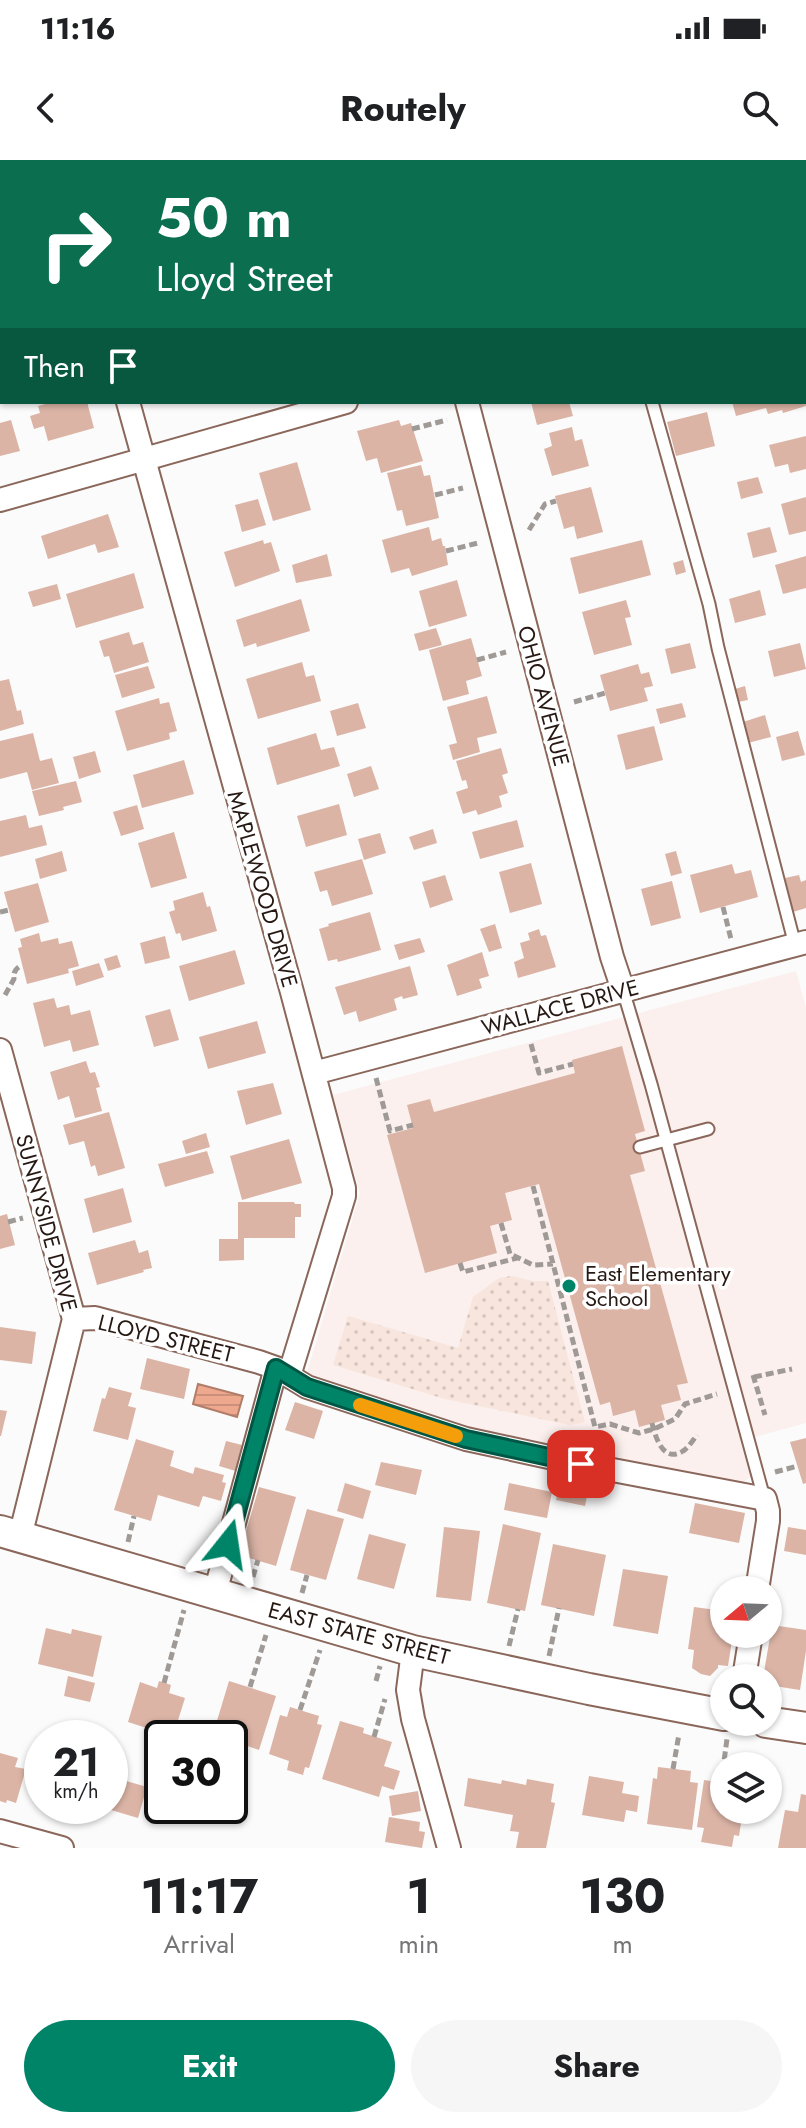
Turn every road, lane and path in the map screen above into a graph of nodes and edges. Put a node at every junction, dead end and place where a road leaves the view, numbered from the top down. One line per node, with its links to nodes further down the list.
1 (129, 404): 7 (street, MAPLEWOOD DRIVE)
2 (339, 404): 7 (street)
3 (468, 404): 25 (street, OHIO AVENUE)
4 (653, 404): 23 (lane)
5 (447, 420): 6 (path)
6 (412, 429)
7 (144, 459): 10 (street); 30 (street, MAPLEWOOD DRIVE)
8 (463, 488): 9 (path)
9 (435, 495)
10 (0, 500)
11 (556, 501): 12 (path)
12 (529, 530)
13 (478, 543): 14 (path)
14 (446, 551)
15 (506, 652): 16 (path)
16 (477, 660)
17 (605, 693): 18 (path)
18 (574, 702)
19 (723, 907): 22 (path)
20 (9, 910): 21 (path)
21 (0, 912)
22 (731, 939)
23 (800, 944): 25 (street, WALLACE DRIVE)
24 (22, 965): 26 (path)
25 (623, 990): 30 (street, WALLACE DRIVE); 34 (lane)
26 (5, 995)
27 (531, 1044): 29 (path)
28 (0, 1050): 43 (street, SUNNYSIDE DRIVE)
29 (573, 1064)
30 (314, 1073): 45 (street, MAPLEWOOD DRIVE)
31 (376, 1077): 32 (path)
32 (413, 1125)
33 (708, 1129): 34 (lane)
34 (666, 1140): 35 (lane); 52 (lane)
35 (640, 1147)
36 (533, 1186): 42 (path)
37 (25, 1217): 38 (path)
38 (8, 1222)
39 (501, 1223): 40 (path)
40 (517, 1258): 41 (path); 42 (path)
41 (460, 1263)
42 (553, 1264): 48 (path)
43 (74, 1319): 45 (street, LLOYD STREET); 54 (street, SUNNYSIDE DRIVE)
44 (792, 1369): 47 (path)
45 (282, 1372): 52 (street, LLOYD STREET); 60 (street, MAPLEWOOD DRIVE)
46 (718, 1393): 48 (path)
47 (765, 1415)
48 (653, 1426): 49 (path)
49 (697, 1435)
50 (798, 1466): 51 (path)
51 (771, 1473)
52 (765, 1499): 58 (street)
53 (134, 1516): 55 (path)
54 (10, 1534): 60 (main road, EAST STATE STREET)
55 (127, 1546)
56 (258, 1560): 59 (path)
57 (307, 1575): 61 (path)
58 (759, 1576)
59 (252, 1582)
60 (215, 1593): 66 (main road, EAST STATE STREET)
61 (301, 1597)
62 (559, 1608): 68 (path)
63 (518, 1609): 67 (path)
64 (180, 1622): 72 (path)
65 (263, 1646): 73 (path)
66 (413, 1651): 76 (main road, EAST STATE STREET); 84 (street)
67 (508, 1651)
68 (548, 1660)
69 (316, 1661): 75 (path)
70 (380, 1666): 71 (path)
71 (376, 1681)
72 (164, 1683)
73 (250, 1687)
74 (385, 1697): 79 (path)
75 (300, 1710)
76 (710, 1712)
77 (782, 1724): 78 (main road)
78 (806, 1728)
79 (374, 1737)
80 (677, 1742): 81 (path)
81 (673, 1769)
82 (0, 1831): 83 (street)
83 (62, 1848)
84 (449, 1848)

